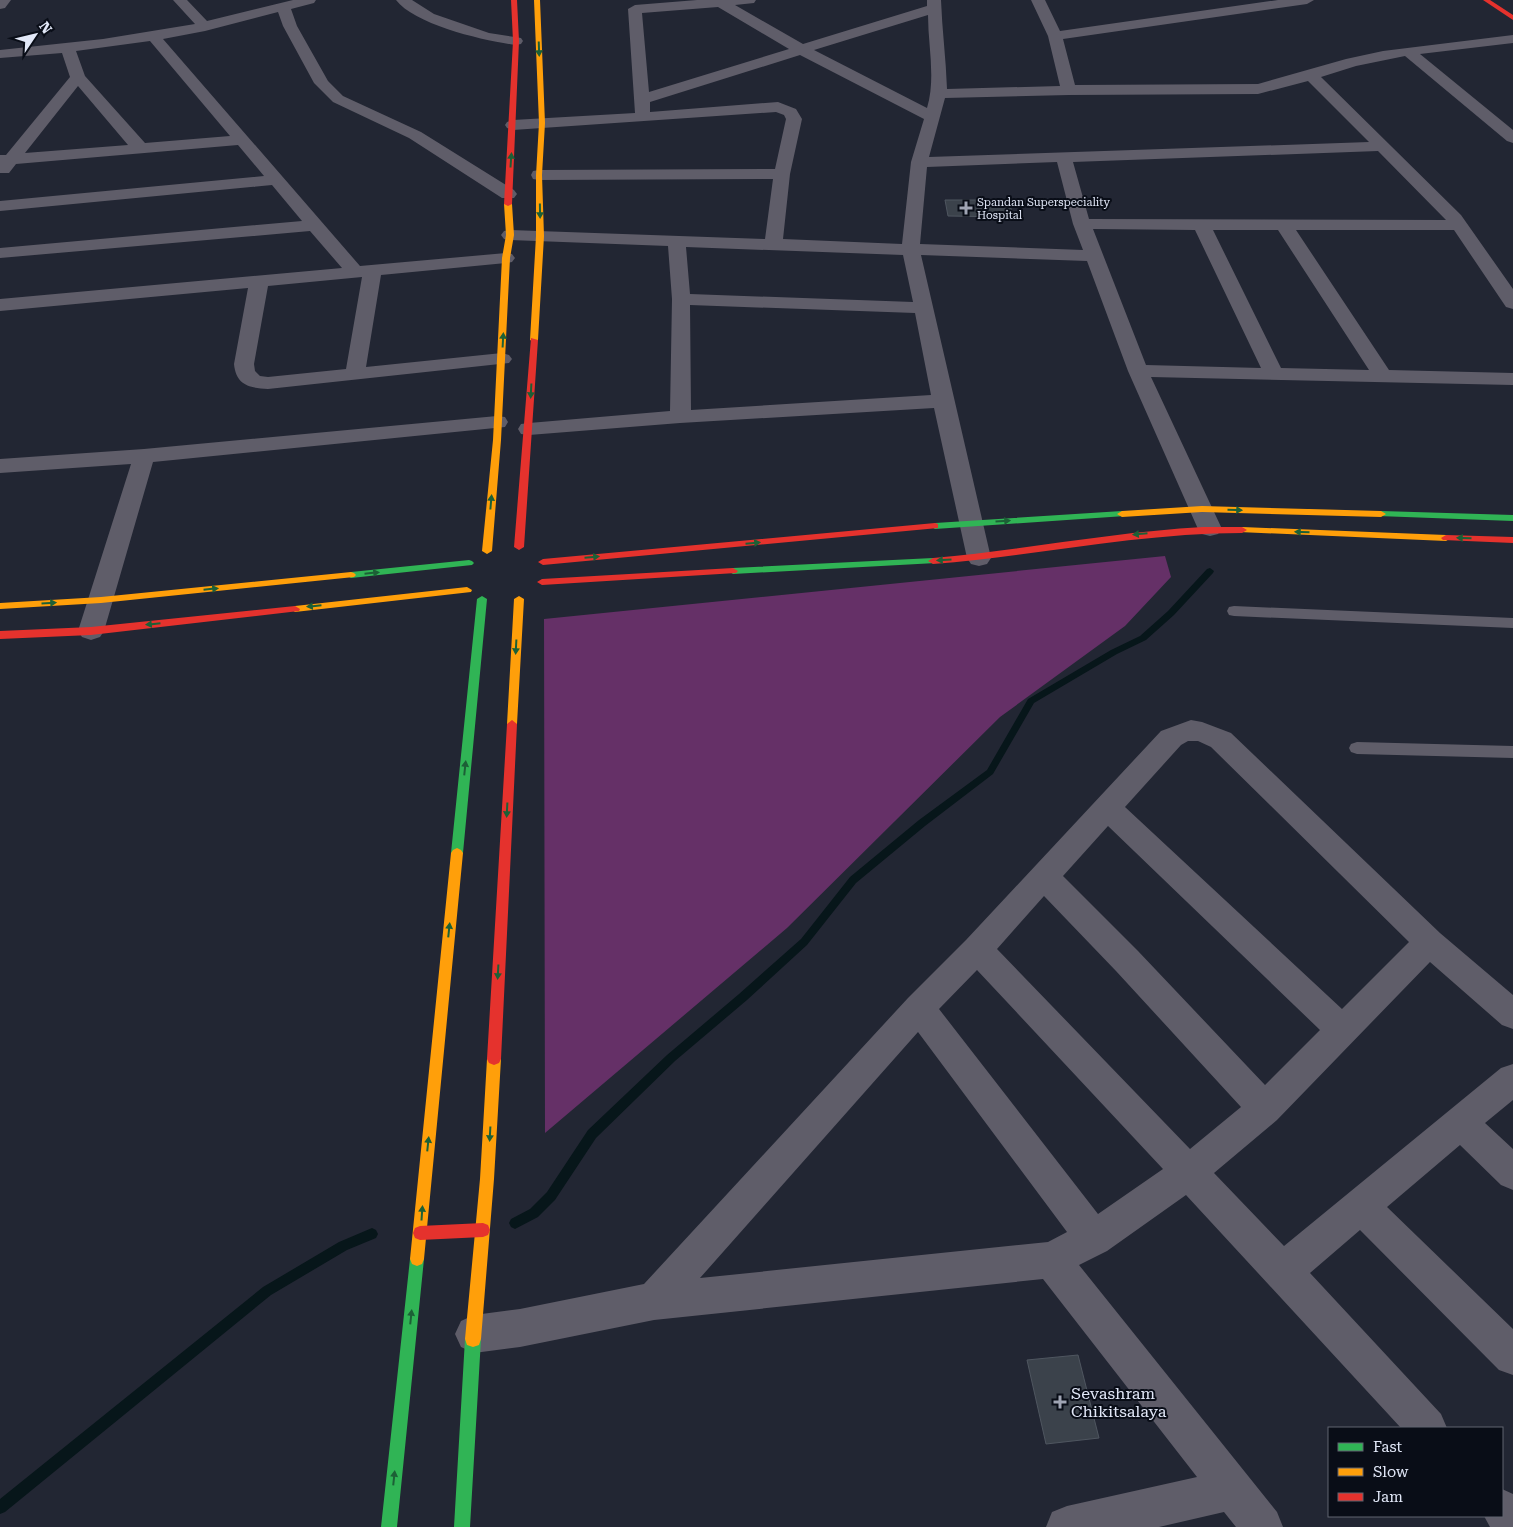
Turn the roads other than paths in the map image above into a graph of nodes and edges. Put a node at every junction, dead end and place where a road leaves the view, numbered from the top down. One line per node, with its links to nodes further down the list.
1 (4, 0): 15 (street)
2 (180, 0): 19 (street)
3 (309, 0): 17 (street)
4 (403, 0): 23 (street)
5 (514, 0): 23 (street)
6 (537, 0): 35 (street, one-way to 35)
7 (749, 0): 12 (street)
8 (1042, 0): 21 (street)
9 (1307, 0): 21 (street)
10 (1486, 0): 18 (street)
11 (1507, 0): 14 (street)
12 (720, 2): 16 (street); 25 (street)
13 (934, 4): 25 (street); 31 (street)
14 (1513, 4)
15 (0, 5)
16 (635, 5): 32 (street)
17 (283, 7): 19 (street); 48 (street)
18 (1513, 18)
19 (205, 26): 20 (street)
20 (153, 36): 24 (street); 38 (street)
21 (1055, 36): 30 (street)
22 (1513, 40): 26 (street)
23 (516, 41): 36 (street)
24 (68, 49): 27 (street); 29 (street)
25 (802, 50): 32 (street); 34 (street)
26 (1409, 52): 28 (street); 37 (street)
27 (0, 54)
28 (1311, 75): 30 (street); 39 (street)
29 (78, 77): 40 (street); 42 (street)
30 (1069, 90): 31 (street)
31 (939, 94): 34 (street)
32 (642, 99): 33 (street)
33 (643, 117): 35 (street); 45 (street)
34 (932, 117): 43 (street)
35 (542, 123): 36 (street); 46 (street)
36 (513, 125): 48 (street, one-way to 36)
37 (1513, 138)
38 (242, 140): 40 (street); 47 (street)
39 (1384, 146): 41 (street); 54 (street)
40 (141, 149): 42 (street)
41 (1064, 158): 43 (street); 50 (street)
42 (5, 160): 44 (street)
43 (919, 162): 59 (street)
44 (0, 173)
45 (782, 174): 46 (street); 58 (street)
46 (539, 175): 56 (street, one-way to 56)
47 (276, 180): 49 (street); 53 (street)
48 (508, 194): 55 (street)
49 (0, 206)
50 (1082, 224): 51 (street); 61 (street)
51 (1201, 224): 52 (street); 72 (street)
52 (1283, 224): 54 (street); 73 (street)
53 (315, 225): 60 (street); 63 (street)
54 (1459, 225): 66 (street)
55 (510, 235): 56 (street); 62 (street)
56 (540, 236): 57 (street); 78 (street, one-way to 78)
57 (677, 241): 58 (street); 65 (street)
58 (773, 244): 59 (street)
59 (911, 249): 61 (street); 68 (street)
60 (0, 253)
61 (1094, 256): 70 (street)
62 (506, 258): 63 (street); 69 (street, one-way to 62)
63 (364, 272): 64 (street); 71 (street)
64 (260, 282): 67 (street); 71 (street)
65 (681, 299): 68 (street); 76 (street)
66 (1513, 303)
67 (0, 306)
68 (924, 308): 75 (street)
69 (502, 359): 71 (street); 77 (street)
70 (1138, 371): 72 (street); 81 (street)
71 (356, 374)
72 (1274, 374): 73 (street)
73 (1383, 376): 74 (street)
74 (1513, 379)
75 (943, 400): 76 (street); 83 (street)
76 (680, 417): 78 (street)
77 (497, 422): 79 (street); 86 (street, one-way to 77)
78 (529, 430): 86 (street)
79 (144, 456): 80 (street); 90 (street)
80 (0, 466)
81 (1202, 509): 82 (street, one-way to 82); 83 (street, one-way to 81); 84 (street)
82 (1513, 518)
83 (971, 523): 86 (street, one-way to 83); 87 (street)
84 (1210, 528): 85 (street, one-way to 84); 87 (street, one-way to 87)
85 (1513, 540)
86 (517, 551): 88 (street); 89 (street)
87 (979, 558): 89 (street, one-way to 89)
88 (466, 576): 90 (street, one-way to 88); 95 (street, one-way to 95); 113 (street, one-way to 88)
89 (531, 591): 91 (street); 112 (street, one-way to 112)
90 (101, 600): 92 (street, one-way to 90); 95 (street)
91 (506, 601)
92 (0, 606)
93 (1234, 611): 94 (lane)
94 (1513, 624)
95 (91, 631): 96 (street)
96 (0, 635)
97 (1357, 748): 98 (lane)
98 (1513, 752)
99 (1107, 807): 100 (street); 101 (street); 105 (street)
100 (1044, 876): 102 (street); 107 (street)
101 (1429, 942): 104 (street); 105 (street)
102 (977, 949): 103 (street); 109 (street)
103 (919, 1008): 114 (street); 117 (street)
104 (1513, 1015)
105 (1342, 1030): 107 (street)
106 (1513, 1079): 108 (street)
107 (1265, 1109): 109 (street)
108 (1461, 1123): 110 (street); 111 (street)
109 (1189, 1172): 114 (street); 116 (street)
110 (1513, 1173)
111 (1361, 1206): 116 (street); 119 (street)
112 (483, 1230): 113 (street); 118 (street)
113 (420, 1233): 124 (street, one-way to 113)
114 (1094, 1238): 115 (street)
115 (1051, 1260): 117 (street); 121 (street)
116 (1283, 1271): 120 (street)
117 (654, 1301): 118 (street)
118 (474, 1334): 125 (street)
119 (1513, 1356)
120 (1426, 1427)
121 (1233, 1490): 126 (street); 127 (street)
122 (1503, 1511): 123 (street)
123 (1513, 1522)
124 (390, 1527)
125 (462, 1527)
126 (1066, 1527)
127 (1262, 1527)

